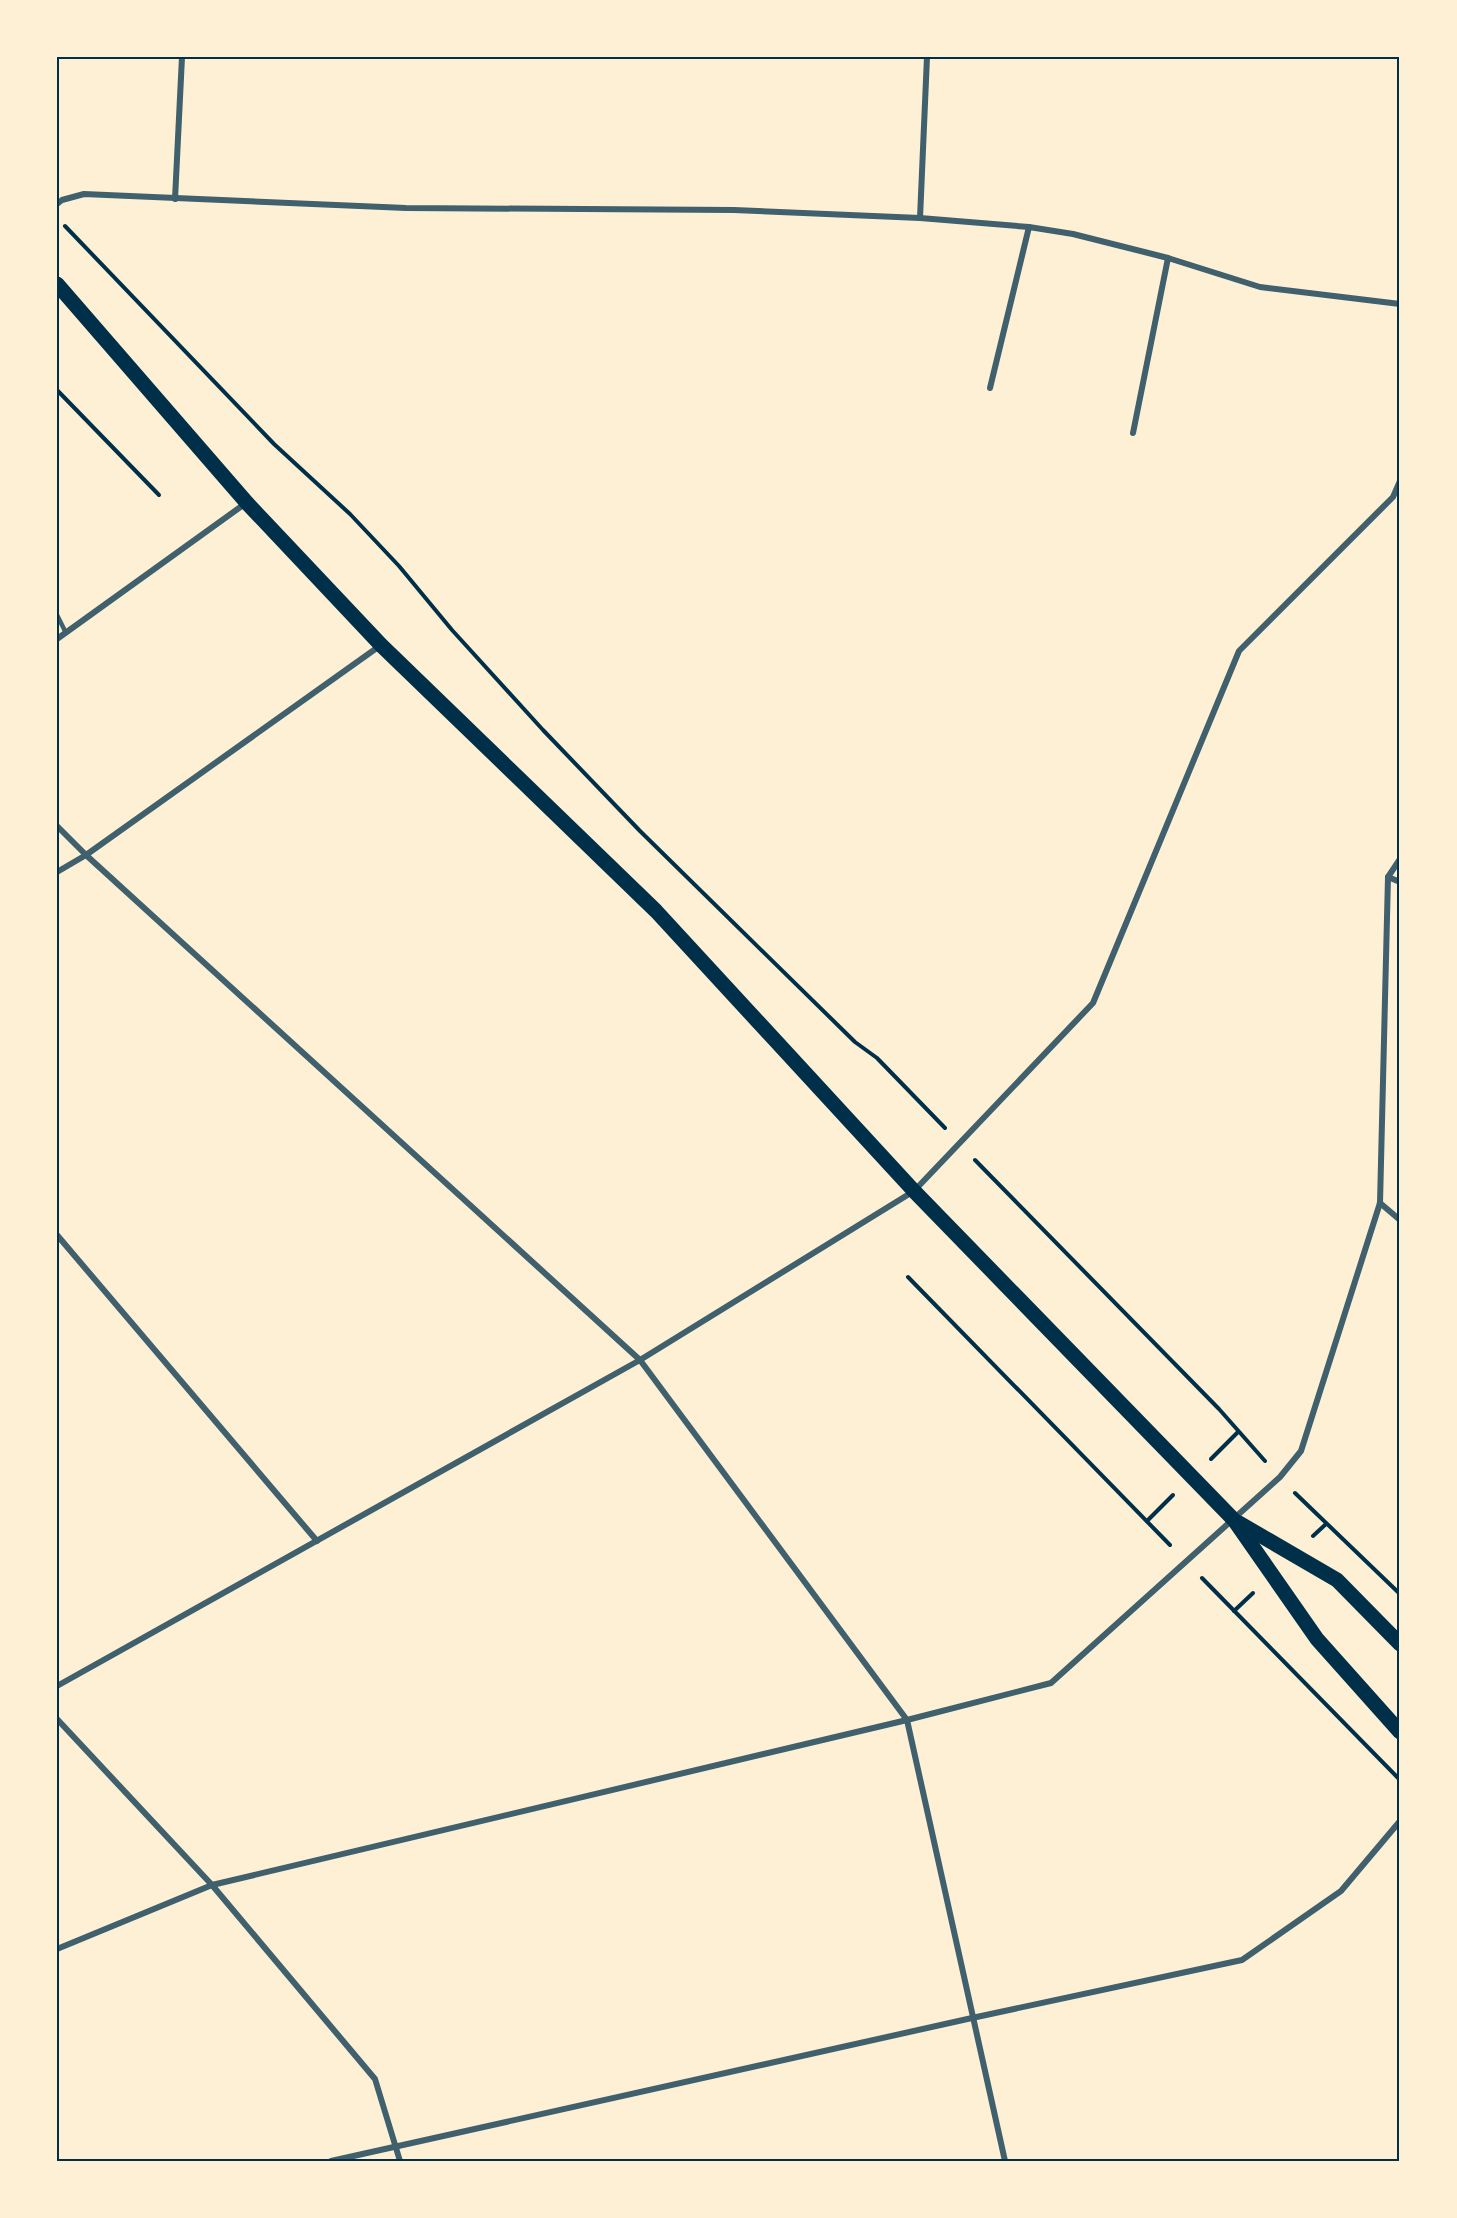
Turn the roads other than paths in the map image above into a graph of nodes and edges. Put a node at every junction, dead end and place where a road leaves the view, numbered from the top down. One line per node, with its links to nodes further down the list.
1 (182, 57): 3 (street)
2 (927, 57): 5 (street)
3 (175, 199): 4 (street); 5 (street)
4 (57, 204)
5 (920, 218): 6 (street)
6 (1029, 226): 7 (street); 10 (street)
7 (1168, 258): 9 (street); 11 (street)
8 (57, 284): 13 (main road)
9 (1400, 304)
10 (990, 388)
11 (1133, 433)
12 (1400, 481): 24 (street)
13 (247, 503): 15 (street); 17 (main road)
14 (57, 615): 15 (lane)
15 (66, 633): 16 (street)
16 (57, 639)
17 (381, 645): 19 (street); 24 (main road)
18 (57, 826): 19 (street)
19 (86, 855): 21 (street); 28 (street)
20 (1400, 860): 22 (street)
21 (57, 872)
22 (1388, 877): 23 (street); 25 (street)
23 (1400, 882)
24 (914, 1191): 28 (street); 29 (main road)
25 (1380, 1203): 26 (street); 29 (street)
26 (1400, 1220)
27 (57, 1235): 30 (street)
28 (640, 1360): 30 (street); 34 (street)
29 (1234, 1520): 31 (main road); 34 (street); 35 (main road)
30 (317, 1541): 32 (street)
31 (1400, 1644)
32 (57, 1686)
33 (57, 1719): 37 (street)
34 (907, 1720): 37 (street); 39 (street)
35 (1400, 1732)
36 (1400, 1821): 39 (street)
37 (212, 1885): 38 (street); 40 (street)
38 (57, 1949)
39 (972, 2018): 40 (street); 43 (street)
40 (396, 2146): 41 (street); 42 (street)
41 (331, 2161)
42 (400, 2161)
43 (1005, 2161)

